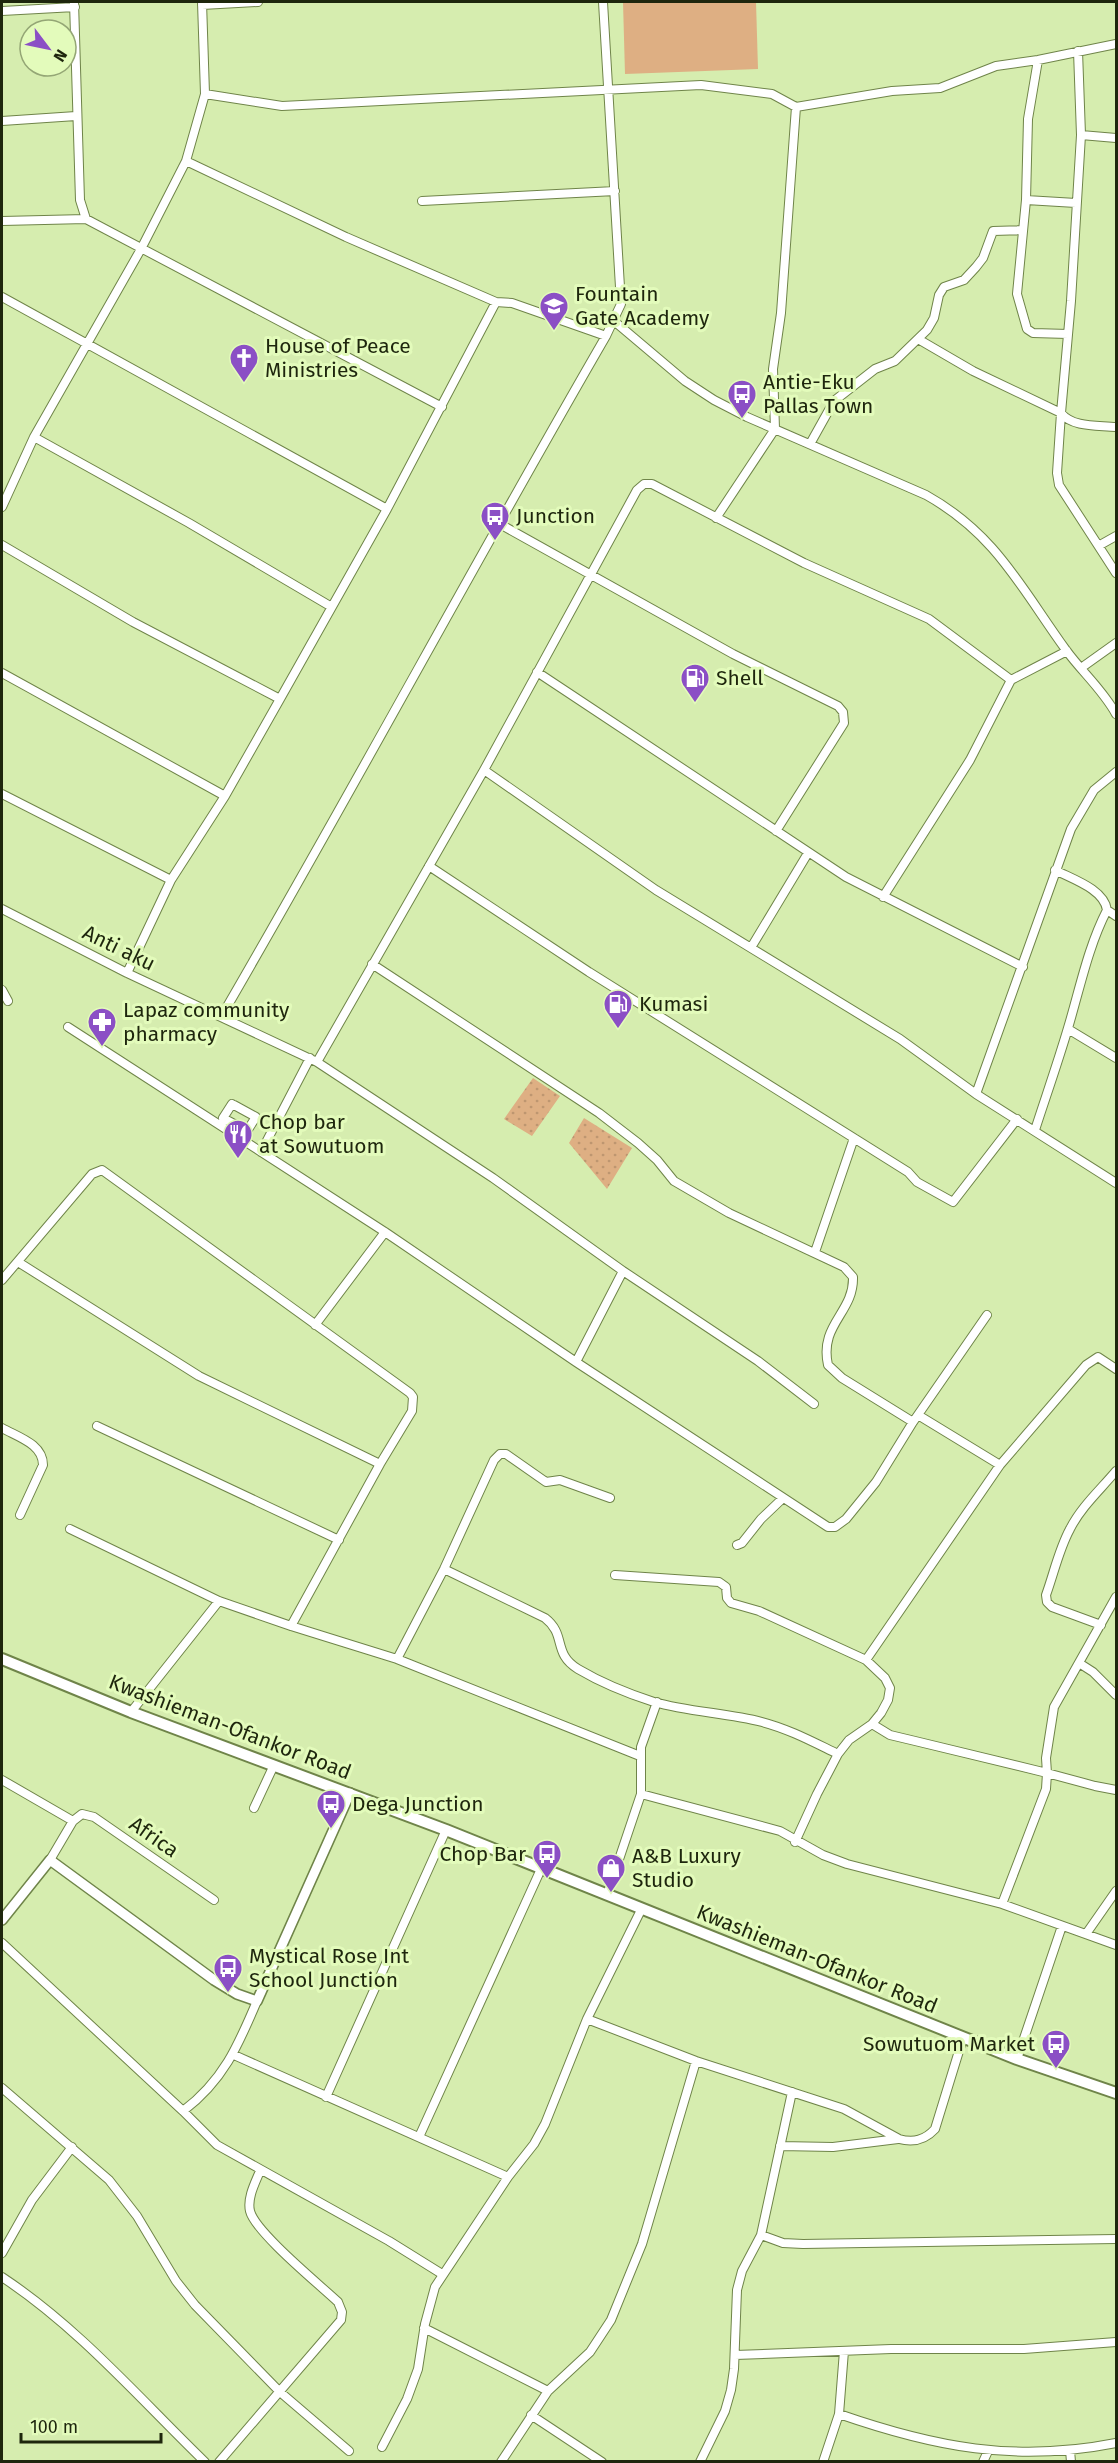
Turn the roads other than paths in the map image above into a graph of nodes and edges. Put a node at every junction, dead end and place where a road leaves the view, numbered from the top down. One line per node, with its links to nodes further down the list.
1 (258, 2): 3 (street)
2 (603, 2): 9 (street)
3 (202, 3): 10 (street)
4 (75, 4): 5 (street); 12 (street)
5 (2, 11)
6 (1116, 44): 7 (street)
7 (1078, 51): 8 (street); 14 (street)
8 (1038, 60): 11 (street); 18 (street)
9 (608, 91): 10 (street); 11 (street); 17 (street)
10 (205, 94): 16 (street)
11 (796, 107): 35 (street)
12 (76, 116): 13 (street); 21 (street)
13 (2, 121)
14 (1081, 135): 15 (street); 20 (street)
15 (1116, 138)
16 (186, 161): 24 (street); 26 (street)
17 (615, 191): 19 (street); 27 (street)
18 (1026, 200): 20 (street); 23 (street)
19 (422, 201)
20 (1076, 203): 28 (street)
21 (86, 219): 22 (street); 24 (street)
22 (2, 221)
23 (1023, 230): 28 (street); 30 (street)
24 (141, 249): 31 (street); 32 (street)
25 (2, 297): 31 (street)
26 (496, 302): 29 (street); 32 (street)
27 (614, 321): 29 (street); 35 (street)
28 (1068, 334): 33 (street)
29 (606, 336): 41 (street)
30 (918, 339): 33 (street); 37 (street)
31 (87, 342): 36 (street); 39 (street)
32 (442, 408): 39 (street)
33 (1060, 413): 34 (street); 44 (street)
34 (1116, 427)
35 (775, 429): 37 (street); 40 (street)
36 (34, 437): 38 (street); 47 (street)
37 (810, 444): 49 (street)
38 (2, 507)
39 (387, 509): 47 (street)
40 (716, 518): 45 (street); 53 (street)
41 (498, 523): 45 (street); 75 (street)
42 (1116, 536): 44 (street)
43 (2, 546): 54 (street)
44 (1100, 546): 46 (street)
45 (591, 573): 51 (street); 60 (street)
46 (1116, 573)
47 (330, 606): 54 (street)
48 (1116, 643): 50 (street)
49 (1067, 651): 50 (street); 53 (street)
50 (1081, 668): 55 (street)
51 (537, 672): 56 (street); 60 (street)
52 (2, 673): 59 (street)
53 (1011, 680): 65 (street)
54 (280, 699): 59 (street)
55 (1116, 714)
56 (484, 770): 62 (street); 69 (street)
57 (1116, 772): 63 (street)
58 (2, 794): 64 (street)
59 (225, 796): 64 (street)
60 (776, 831): 61 (street)
61 (808, 853): 65 (street); 69 (street)
62 (429, 866): 70 (street); 83 (street)
63 (1055, 870): 67 (street); 71 (street)
64 (171, 880): 72 (street)
65 (883, 897): 71 (street)
66 (2, 909): 72 (street, Anti aku)
67 (1107, 909): 68 (street); 77 (street)
68 (1116, 916)
69 (752, 946): 80 (street)
70 (372, 964): 79 (street); 87 (street)
71 (1023, 967): 80 (street)
72 (127, 973): 75 (street, Anti aku)
73 (2, 990): 74 (street)
74 (8, 1001)
75 (221, 1017): 79 (street, Anti aku)
76 (68, 1027): 84 (street)
77 (1068, 1029): 78 (street); 82 (street)
78 (1116, 1058)
79 (314, 1060): 84 (street); 89 (street, Anti aku)
80 (976, 1094): 81 (street)
81 (1017, 1119): 82 (street); 83 (street)
82 (1035, 1130): 85 (street)
83 (854, 1138): 87 (street)
84 (261, 1152): 86 (street)
85 (1116, 1183)
86 (385, 1233): 92 (street); 93 (street)
87 (814, 1252): 96 (street)
88 (18, 1262): 90 (street); 92 (street); 99 (street)
89 (623, 1271): 93 (street); 95 (street, Anti aku)
90 (2, 1280)
91 (987, 1315): 96 (street)
92 (315, 1325): 99 (street)
93 (576, 1362): 103 (street)
94 (1116, 1369): 100 (street)
95 (814, 1404)
96 (915, 1418): 100 (street); 103 (street)
97 (97, 1426): 106 (street)
98 (2, 1428): 104 (street)
99 (380, 1464): 106 (street)
100 (1000, 1465): 118 (street)
101 (1116, 1471): 114 (street)
102 (610, 1498): 108 (street)
103 (782, 1499): 107 (street)
104 (20, 1515)
105 (70, 1529): 111 (street)
106 (339, 1540): 115 (street)
107 (737, 1545)
108 (444, 1569): 117 (street); 121 (street)
109 (615, 1575): 118 (street)
110 (1116, 1597): 112 (street)
111 (219, 1601): 115 (street); 122 (street)
112 (1107, 1614): 113 (street); 114 (street)
113 (1116, 1614)
114 (1101, 1625): 119 (street)
115 (291, 1626): 117 (street)
116 (2, 1659): 122 (main road, Kwashieman-Ofankor Road)
117 (397, 1659): 125 (street)
118 (866, 1660): 123 (street)
119 (1079, 1663): 120 (street); 127 (street)
120 (1116, 1695)
121 (657, 1702): 124 (street); 125 (street)
122 (131, 1712): 126 (main road, Kwashieman-Ofankor Road)
123 (872, 1724): 124 (street); 127 (street)
124 (838, 1754): 135 (street)
125 (640, 1756): 131 (street)
126 (274, 1765): 130 (main road, Kwashieman-Ofankor Road); 132 (street)
127 (1047, 1773): 129 (street); 141 (street)
128 (2, 1780): 133 (street)
129 (1116, 1790)
130 (350, 1793): 134 (main road, Kwashieman-Ofankor Road); 148 (street)
131 (641, 1794): 135 (street); 139 (street)
132 (254, 1808)
133 (73, 1821): 136 (street); 140 (street, Africa)
134 (446, 1830): 137 (main road, Kwashieman-Ofankor Road); 157 (street)
135 (795, 1842): 141 (street)
136 (50, 1860): 143 (street); 148 (street)
137 (541, 1869): 139 (main road, Kwashieman-Ofankor Road); 159 (street)
138 (1116, 1891): 145 (street)
139 (607, 1895): 142 (main road, Kwashieman-Ofankor Road)
140 (214, 1900)
141 (1002, 1904): 144 (street)
142 (641, 1910): 149 (street); 150 (main road, Kwashieman-Ofankor Road)
143 (2, 1920)
144 (1062, 1926): 145 (street); 152 (street)
145 (1086, 1934): 147 (street)
146 (2, 1943): 158 (street)
147 (1116, 1945)
148 (256, 2001): 151 (street)
149 (587, 2019): 153 (street); 164 (street)
150 (963, 2038): 152 (main road, Kwashieman-Ofankor Road); 160 (street)
151 (234, 2055): 157 (street); 158 (street)
152 (1017, 2059): 156 (main road, Kwashieman-Ofankor Road)
153 (696, 2061): 155 (street); 174 (street)
154 (2, 2088): 162 (street)
155 (792, 2092): 160 (street); 161 (street)
156 (1116, 2093)
157 (326, 2097): 159 (street)
158 (183, 2111): 163 (street)
159 (419, 2137): 164 (street)
160 (899, 2139): 161 (street)
161 (780, 2146): 165 (street)
162 (72, 2147): 167 (street); 175 (street)
163 (260, 2171): 168 (street); 175 (street)
164 (508, 2177): 168 (street)
165 (760, 2235): 166 (street); 173 (street)
166 (1116, 2238)
167 (2, 2253)
168 (442, 2274): 170 (street)
169 (2, 2277): 183 (street)
170 (424, 2328): 174 (street); 179 (street)
171 (1116, 2342): 172 (street)
172 (844, 2351): 173 (street); 176 (street)
173 (735, 2355): 187 (street)
174 (548, 2391): 177 (street)
175 (280, 2392): 181 (street); 184 (street)
176 (838, 2414): 182 (street); 188 (street)
177 (531, 2415): 185 (street); 186 (street)
178 (1116, 2443): 180 (street)
179 (382, 2447)
180 (1070, 2450): 182 (street); 190 (street)
181 (349, 2451)
182 (988, 2451): 189 (street)
183 (205, 2462)
184 (219, 2462)
185 (501, 2462)
186 (602, 2462)
187 (700, 2462)
188 (823, 2462)
189 (983, 2462)
190 (1071, 2462)

